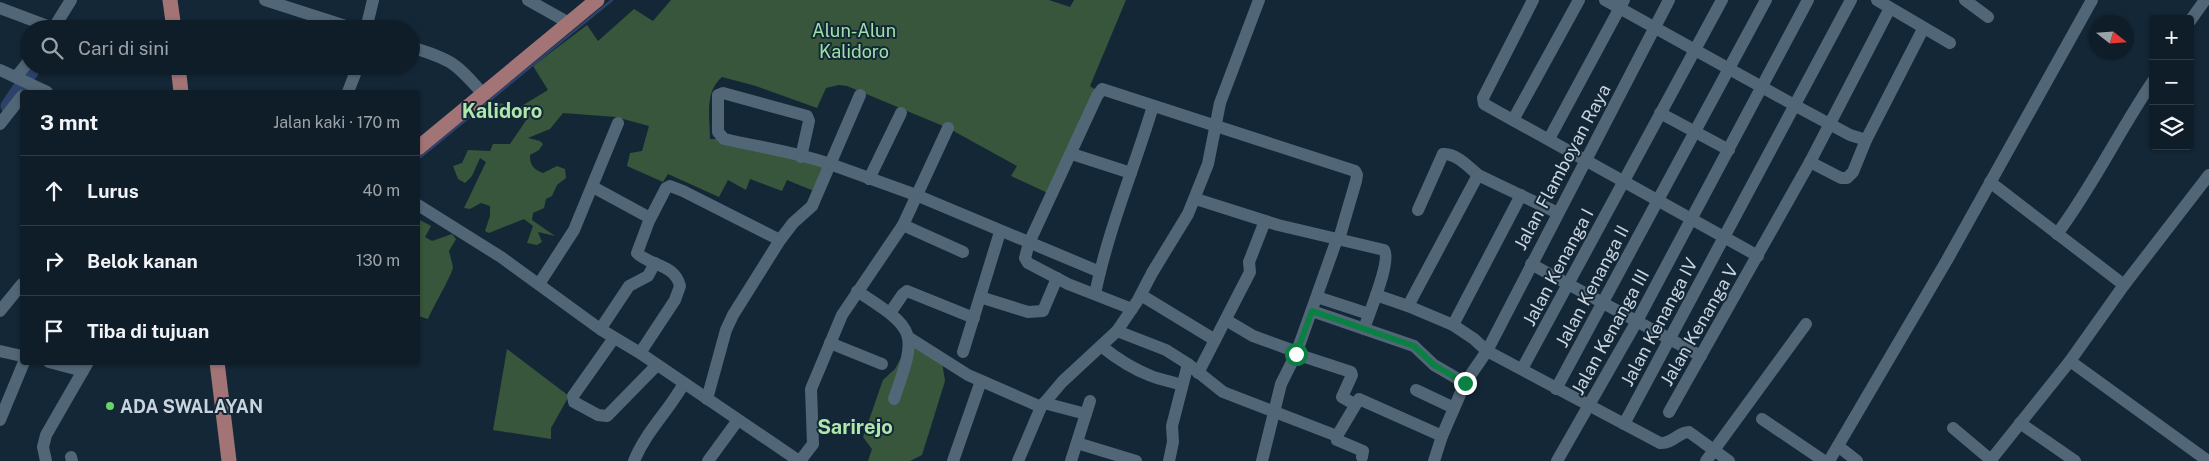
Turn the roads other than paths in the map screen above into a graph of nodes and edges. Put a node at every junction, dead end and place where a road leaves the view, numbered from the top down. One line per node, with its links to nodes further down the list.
1 (70, 0): 26 (street)
2 (170, 0): 27 (main road)
3 (265, 0): 28 (street)
4 (373, 0): 29 (street)
5 (528, 0): 30 (street)
6 (597, 0): 30 (main road)
7 (1259, 0): 57 (street)
8 (1534, 0): 53 (street)
9 (1579, 0): 53 (street)
10 (1605, 0): 20 (street)
11 (1669, 0): 32 (street, Jalan Flamboyan Raya)
12 (1722, 0): 35 (street, Jalan Kenanga I)
13 (1766, 0): 36 (street, Jalan Kenanga II)
14 (1808, 0): 42 (street, Jalan Kenanga III)
15 (1851, 0): 50 (street, Jalan Kenanga IV)
16 (1877, 0): 22 (street)
17 (1965, 0): 24 (street)
18 (2092, 0): 74 (street)
19 (2205, 0): 23 (street)
20 (1622, 4): 32 (street); 60 (street)
21 (0, 8): 25 (street)
22 (1890, 8): 31 (street); 56 (street, Jalan Kenanga V)
23 (2194, 15)
24 (1988, 17)
25 (30, 20)
26 (58, 20)
27 (173, 20)
28 (327, 20)
29 (368, 20)
30 (569, 23): 46 (main road)
31 (1921, 26): 33 (street); 61 (street)
32 (1655, 28): 35 (street); 66 (street, Jalan Flamboyan Raya)
33 (1950, 43)
34 (420, 50): 46 (street)
35 (1695, 50): 36 (street); 52 (street, Jalan Kenanga I)
36 (1729, 69): 42 (street); 59 (street, Jalan Kenanga II)
37 (0, 70): 40 (street)
38 (179, 75): 44 (main road)
39 (355, 75): 45 (street)
40 (25, 83): 43 (street)
41 (2149, 87): 88 (street)
42 (1763, 88): 50 (street); 63 (street, Jalan Kenanga III)
43 (42, 90)
44 (181, 90)
45 (349, 90)
46 (483, 94): 62 (main road)
47 (860, 95): 68 (street)
48 (20, 99): 55 (street)
49 (1153, 106): 57 (street); 64 (street); 69 (street)
50 (1796, 106): 56 (street); 89 (street, Jalan Kenanga IV)
51 (900, 113): 72 (street)
52 (1660, 113): 59 (street); 73 (street, Jalan Kenanga I)
53 (1513, 120): 60 (street)
54 (618, 123): 75 (street)
55 (0, 124)
56 (1830, 124): 61 (street); 67 (street, Jalan Kenanga V)
57 (1216, 127): 78 (street); 90 (street)
58 (948, 128): 76 (street)
59 (1695, 131): 63 (street); 79 (street, Jalan Kenanga II)
60 (1549, 139): 66 (street)
61 (1866, 140): 67 (street)
62 (420, 146)
63 (1729, 150): 84 (street, Jalan Kenanga III)
64 (1072, 154): 69 (street); 92 (street)
65 (801, 157): 65 (street); 68 (street)
66 (1586, 160): 73 (street); 82 (street, Jalan Flamboyan Raya)
67 (1810, 162): 94 (street, Jalan Kenanga V)
68 (830, 164): 72 (street); 91 (street)
69 (1131, 173): 97 (street)
70 (1478, 174): 77 (street); 81 (street); 110 (street)
71 (2209, 175): 101 (street)
72 (869, 179): 76 (street)
73 (1624, 181): 79 (street); 100 (street, Jalan Kenanga I)
74 (1990, 182): 88 (street); 172 (street)
75 (593, 187): 83 (street); 99 (street)
76 (916, 195): 86 (street); 87 (street)
77 (1521, 195): 82 (street); 120 (street)
78 (1196, 199): 85 (street); 105 (street)
79 (1658, 200): 84 (street); 109 (street, Jalan Kenanga II)
80 (420, 206): 99 (street)
81 (1418, 210)
82 (1558, 213): 96 (street, Jalan Flamboyan Raya)
83 (650, 218): 91 (street); 95 (street)
84 (1692, 219): 89 (street); 118 (street, Jalan Kenanga III)
85 (1264, 221): 90 (street); 117 (street)
86 (903, 224): 93 (street); 103 (street)
87 (1000, 232): 92 (street); 107 (street)
88 (2057, 234): 101 (street)
89 (1725, 237): 94 (street); 126 (street, Jalan Kenanga IV)
90 (1338, 239): 106 (street); 108 (street)
91 (780, 240): 154 (street)
92 (1029, 243): 97 (street); 98 (street)
93 (963, 252)
94 (1758, 256): 136 (street, Jalan Kenanga V)
95 (655, 263): 121 (street); 133 (street)
96 (1531, 264): 100 (street); 131 (street, Jalan Flamboyan Raya)
97 (1100, 272): 104 (street)
98 (1058, 278): 104 (street); 107 (street)
99 (540, 284): 121 (street)
100 (1568, 284): 109 (street); 145 (street, Jalan Kenanga I)
101 (2124, 285): 137 (street)
102 (20, 287): 113 (street)
103 (857, 291): 114 (street); 128 (street)
104 (1095, 294): 111 (street)
105 (1141, 295): 111 (street); 127 (street)
106 (1376, 295): 110 (street); 115 (street)
107 (980, 297): 116 (street)
108 (1317, 297): 112 (street); 115 (street)
109 (1603, 302): 118 (street); 151 (street, Jalan Kenanga II)
110 (1408, 306): 120 (street)
111 (1132, 309): 123 (street)
112 (1312, 311): 122 (street); 134 (street)
113 (0, 312)
114 (890, 313): 116 (street); 124 (street)
115 (1369, 314): 122 (street)
116 (974, 318): 132 (street)
117 (1226, 320): 127 (street); 134 (street)
118 (1636, 321): 126 (street); 158 (street, Jalan Kenanga III)
119 (1806, 324): 173 (street)
120 (1453, 325): 131 (street)
121 (601, 328): 125 (street)
122 (1364, 329): 149 (street)
123 (1117, 331): 129 (street); 139 (street)
124 (908, 337): 147 (street); 153 (street)
125 (614, 338): 133 (street); 143 (street)
126 (1669, 339): 136 (street); 167 (street, Jalan Kenanga IV)
127 (1215, 340): 146 (street)
128 (830, 343): 138 (street); 180 (street)
129 (1101, 346): 150 (street); 157 (street)
130 (0, 351): 135 (street)
131 (1486, 351): 145 (street); 149 (street, Jalan Flamboyan Raya)
132 (964, 352)
133 (640, 353): 143 (street)
134 (1297, 353): 156 (street); 160 (street)
135 (20, 356)
136 (1702, 356): 161 (street, Jalan Kenanga V)
137 (2070, 361): 166 (street); 195 (street)
138 (882, 364)
139 (1188, 364): 146 (street); 150 (street)
140 (23, 365): 164 (street)
141 (71, 365): 144 (street)
142 (217, 365): 177 (main road)
143 (657, 365): 148 (street)
144 (86, 367): 176 (street)
145 (1522, 369): 151 (street)
146 (1198, 373): 160 (street)
147 (980, 381): 157 (street); 181 (street)
148 (684, 383): 154 (street); 178 (street)
149 (1465, 383): 159 (street, Jalan Flamboyan Raya)
150 (1181, 385): 185 (street)
151 (1556, 389): 158 (street)
152 (1416, 390): 159 (street)
153 (894, 399)
154 (708, 400): 165 (street)
155 (1090, 401): 162 (street)
156 (1354, 404): 169 (street); 170 (street)
157 (1042, 405): 162 (street); 182 (street)
158 (1589, 407): 167 (street); 188 (street, Jalan Kenanga III)
159 (1454, 408): 170 (street, Jalan Flamboyan Raya)
160 (1274, 412): 169 (street); 186 (street)
161 (1669, 412)
162 (1086, 414): 171 (street)
163 (1762, 419): 191 (street)
164 (0, 420)
165 (738, 420): 179 (street); 180 (street)
166 (2020, 423): 175 (street); 194 (street)
167 (1624, 424): 173 (street)
168 (1953, 428): 175 (street)
169 (1338, 436): 174 (street)
170 (1442, 436): 187 (street, Jalan Flamboyan Raya)
171 (1077, 443): 183 (street); 184 (street)
172 (1838, 446): 192 (street); 193 (street)
173 (1715, 450): 189 (street); 190 (street)
174 (1362, 457)
175 (1991, 460)
176 (46, 461)
177 (229, 461)
178 (634, 461)
179 (708, 461)
180 (800, 461)
181 (953, 461)
182 (1018, 461)
183 (1071, 461)
184 (1136, 461)
185 (1169, 461)
186 (1262, 461)
187 (1434, 461)
188 (1557, 461)
189 (1706, 461)
190 (1729, 461)
191 (1824, 461)
192 (1829, 461)
193 (1857, 461)
194 (2075, 461)
195 (2208, 461)

